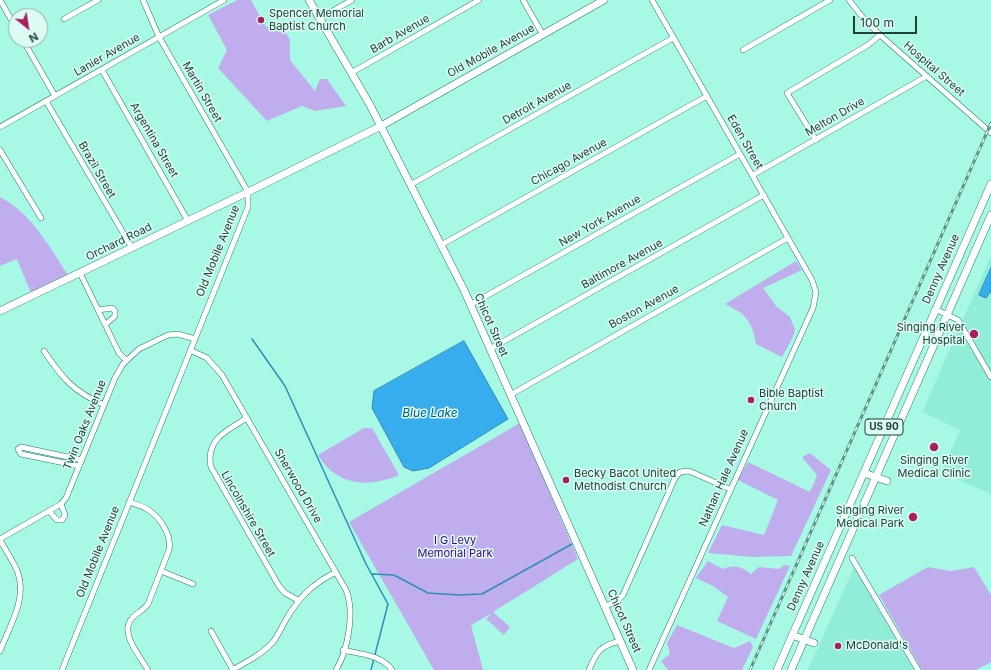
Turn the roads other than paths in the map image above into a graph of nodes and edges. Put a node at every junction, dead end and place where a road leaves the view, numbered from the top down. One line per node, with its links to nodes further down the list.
1 (0, 0): 13 (street)
2 (98, 0): 15 (street)
3 (143, 0): 18 (street, Martin Street)
4 (224, 0): 18 (street, Lanier Avenue)
5 (309, 0): 14 (main road, Chicot Street)
6 (352, 0): 14 (street)
7 (479, 0): 23 (street, Barb Avenue)
8 (523, 0): 16 (street)
9 (604, 0): 16 (main road, Old Mobile Avenue)
10 (652, 0): 19 (street, Eden Street)
11 (830, 0): 21 (street)
12 (849, 0): 17 (street, Hospital Street)
13 (8, 14)
14 (320, 18): 23 (main road, Chicot Street)
15 (64, 19)
16 (543, 35): 28 (main road, Old Mobile Avenue)
17 (880, 35): 24 (street, Hospital Street); 31 (street)
18 (158, 37): 22 (street, Lanier Avenue); 37 (street, Martin Street)
19 (674, 38): 26 (street, Eden Street); 36 (street, Detroit Avenue)
20 (28, 48): 25 (street)
21 (743, 50)
22 (102, 70): 25 (street, Lanier Avenue); 41 (street, Argentina Street)
23 (351, 73): 28 (main road, Chicot Street)
24 (927, 76): 30 (street, Hospital Street); 31 (street, Melton Drive)
25 (55, 96): 27 (street, Lanier Avenue)
26 (707, 96): 33 (street, Eden Street); 43 (street, Chicago Avenue)
27 (46, 101): 29 (street, Lanier Avenue); 44 (street, Brazil Street)
28 (381, 126): 36 (main road, Chicot Street); 37 (main road, Old Mobile Avenue)
29 (0, 128)
30 (991, 133)
31 (816, 140): 34 (street, Melton Drive)
32 (0, 150): 40 (street)
33 (740, 154): 34 (street, Eden Street); 47 (street, New York Avenue)
34 (753, 175): 38 (street, Eden Street)
35 (991, 184): 48 (main road, Denny Avenue / US 90)
36 (410, 185): 43 (main road, Chicot Street)
37 (248, 192): 41 (main road, Orchard Road); 53 (street, Old Mobile Avenue)
38 (764, 195): 42 (street, Eden Street); 54 (street, Baltimore Avenue)
39 (991, 216): 51 (main road, US 90)
40 (41, 218)
41 (188, 221): 44 (main road, Orchard Road)
42 (788, 238): 46 (street, Eden Street); 59 (street, Boston Avenue)
43 (441, 245): 47 (main road, Chicot Street)
44 (132, 248): 45 (main road, Orchard Road)
45 (80, 273): 49 (main road, Orchard Road); 50 (street)
46 (816, 295): 67 (street, Nathan Hale Avenue)
47 (470, 306): 54 (main road, Chicot Street)
48 (935, 309): 51 (street); 64 (main road, Denny Avenue / US 90)
49 (0, 310)
50 (98, 310): 52 (street); 52 (street)
51 (947, 315): 58 (street); 65 (main road, US 90)
52 (106, 324): 57 (street)
53 (194, 339): 55 (street, Old Mobile Avenue); 57 (street, Twin Oaks Avenue)
54 (490, 349): 59 (main road, Chicot Street)
55 (190, 350): 61 (street, Sherwood Drive); 68 (street, Old Mobile Avenue)
56 (44, 351): 60 (street)
57 (126, 360): 60 (street, Twin Oaks Avenue)
58 (991, 377)
59 (510, 395): 77 (main road, Chicot Street)
60 (104, 405): 62 (street, Twin Oaks Avenue)
61 (247, 418): 74 (street, Sherwood Drive); 76 (street, Lincolnshire Street)
62 (82, 460): 63 (street, Twin Oaks Avenue); 63 (street)
63 (79, 466): 69 (street, Twin Oaks Avenue)
64 (864, 472): 65 (main road); 79 (main road, Denny Avenue / US 90)
65 (876, 477): 66 (main road); 80 (main road, US 90)
66 (887, 481)
67 (730, 489): 77 (street); 93 (street, Nathan Hale Avenue)
68 (129, 502): 73 (street); 86 (street, Old Mobile Avenue)
69 (61, 504): 70 (street, Twin Oaks Avenue); 70 (street)
70 (49, 511): 71 (street, Twin Oaks Avenue)
71 (0, 540): 81 (street)
72 (852, 558): 96 (street)
73 (161, 571): 75 (street); 87 (street)
74 (336, 572): 76 (street); 84 (street, Sherwood Drive)
75 (193, 584)
76 (298, 600): 88 (street)
77 (605, 606): 82 (main road, Chicot Street)
78 (211, 631): 88 (street)
79 (792, 635): 80 (main road); 94 (main road, Denny Avenue / US 90)
80 (805, 638): 83 (main road); 95 (main road, US 90)
81 (2, 639): 85 (street)
82 (620, 641): 91 (street); 92 (main road, Chicot Street)
83 (814, 643)
84 (343, 650): 89 (street, Sherwood Drive); 90 (street)
85 (0, 651)
86 (63, 670)
87 (148, 670)
88 (233, 670)
89 (336, 670)
90 (392, 670)
91 (589, 670)
92 (633, 670)
93 (649, 670)
94 (777, 670)
95 (791, 670)
96 (918, 670)

